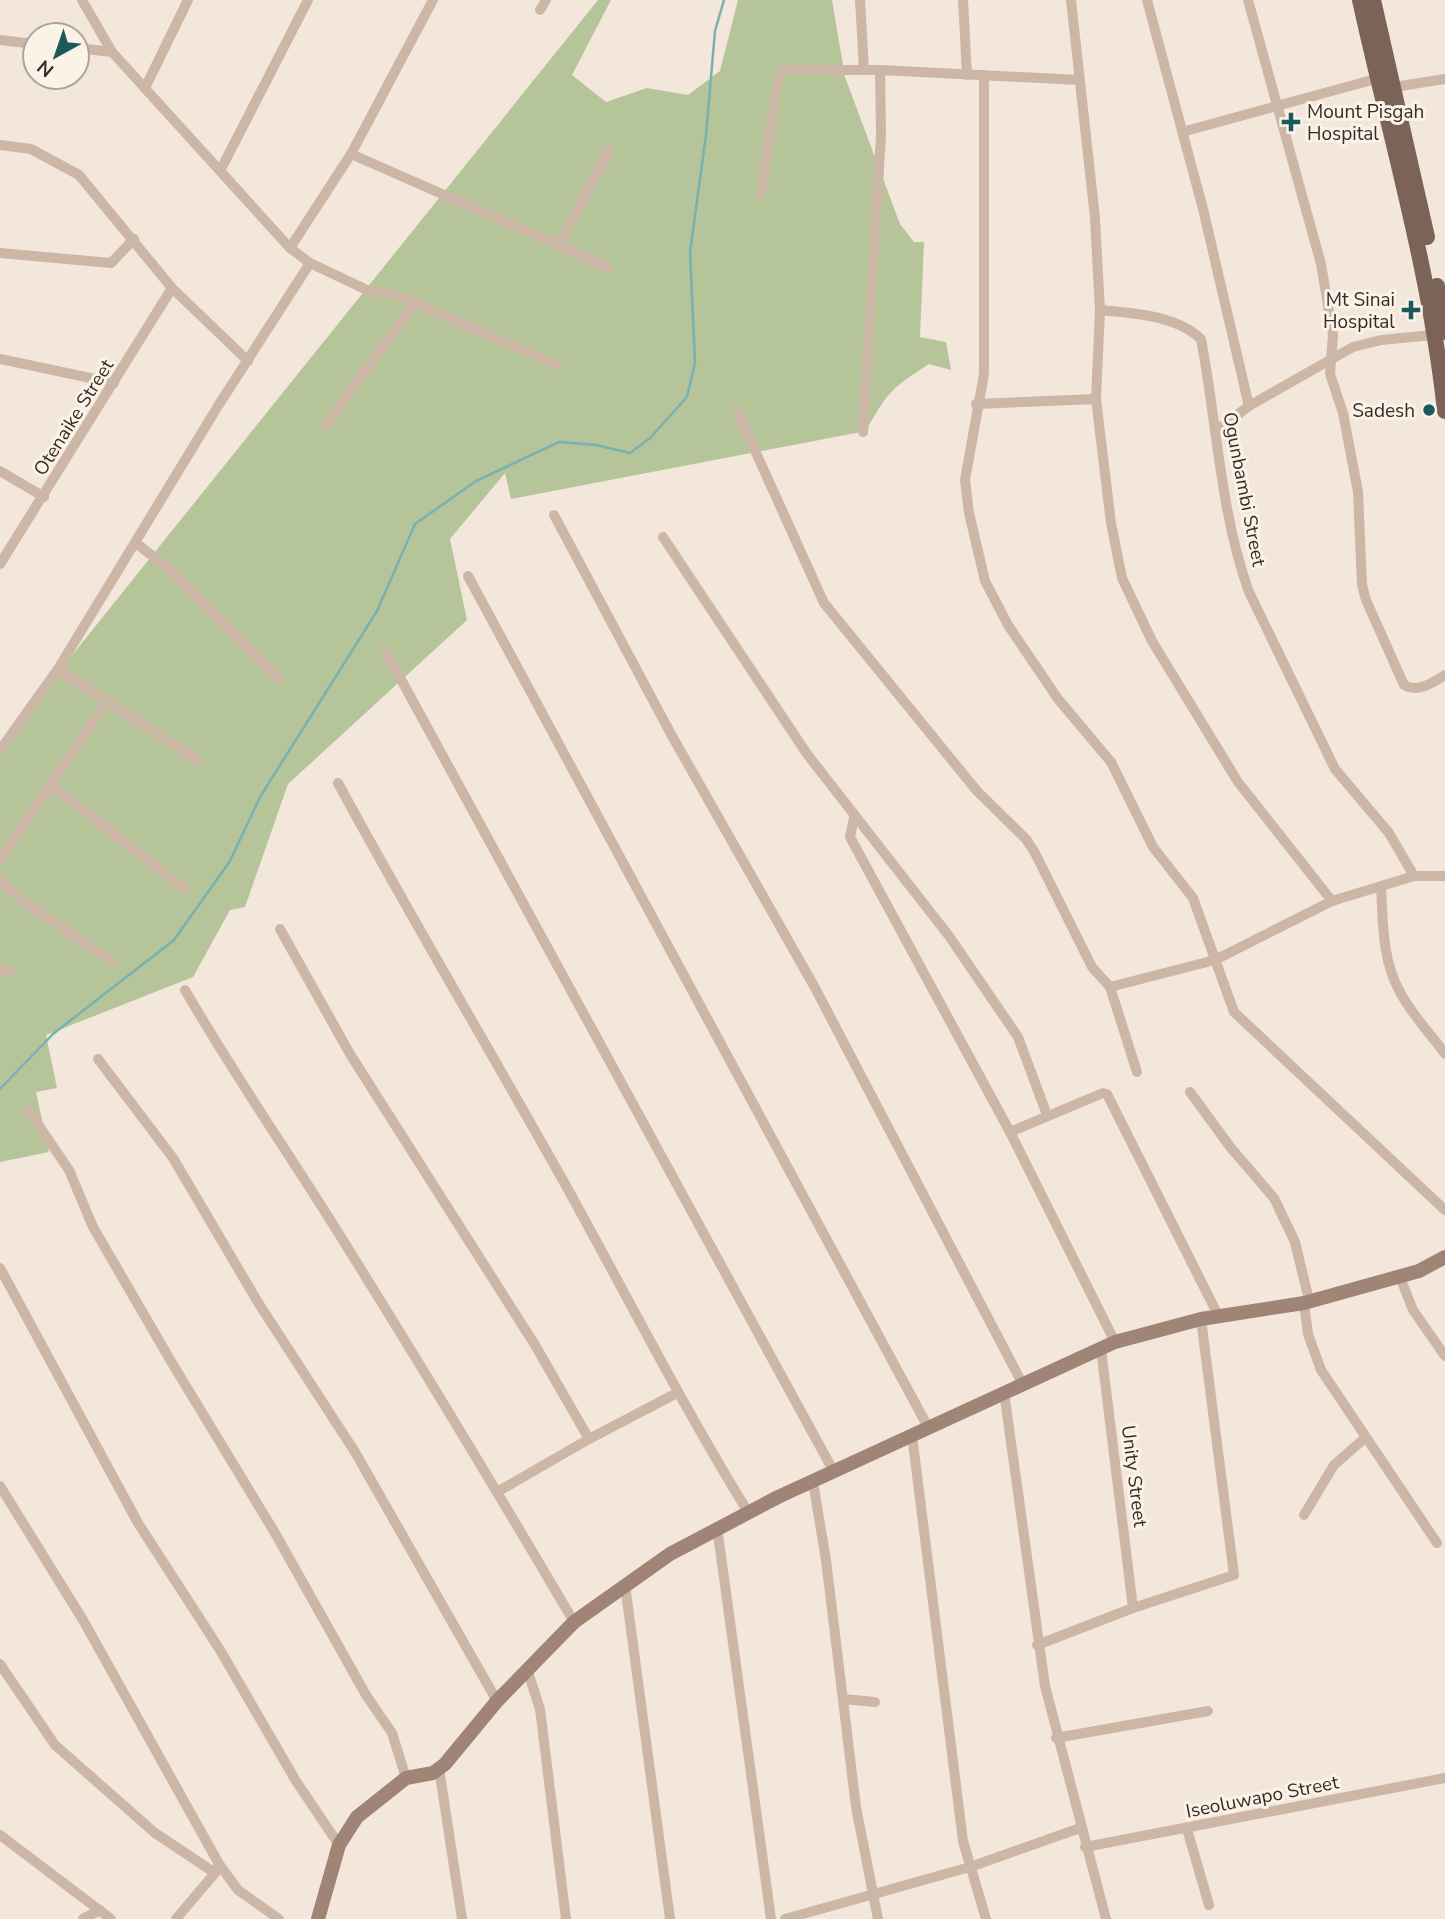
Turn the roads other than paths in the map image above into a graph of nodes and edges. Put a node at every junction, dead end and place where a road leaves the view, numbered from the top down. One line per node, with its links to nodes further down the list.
1 (82, 0): 15 (street)
2 (188, 0): 24 (street)
3 (308, 0): 30 (street)
4 (433, 0): 29 (street)
5 (860, 0): 16 (street)
6 (963, 0): 18 (street)
7 (1071, 0): 22 (street)
8 (1147, 0): 26 (street)
9 (1248, 0): 25 (street)
10 (1360, 0): 20 (main road)
11 (1373, 0): 23 (main road)
12 (0, 40): 13 (street)
13 (21, 42)
14 (91, 50): 15 (street)
15 (112, 52): 24 (street)
16 (864, 70): 17 (street); 31 (street)
17 (880, 70): 18 (street); 56 (street)
18 (967, 75): 19 (street)
19 (984, 75): 22 (street); 50 (street)
20 (1379, 78): 25 (street); 42 (main road)
21 (1445, 79): 23 (street)
22 (1079, 80): 41 (street)
23 (1394, 87): 38 (main road)
24 (145, 88): 30 (street)
25 (1278, 106): 26 (street); 44 (street)
26 (1182, 132): 51 (street)
27 (0, 145): 32 (street)
28 (609, 149): 33 (street)
29 (351, 154): 33 (street); 34 (street)
30 (221, 169): 34 (street)
31 (761, 194)
32 (134, 239): 35 (street); 39 (street)
33 (559, 245): 37 (street)
34 (290, 248): 36 (street)
35 (0, 253)
36 (310, 263): 40 (street); 45 (street)
37 (608, 267)
38 (1441, 281): 42 (main road)
39 (172, 288): 45 (street); 48 (street, Otenaike Street)
40 (415, 302): 46 (street); 54 (street)
41 (1100, 310): 49 (street); 55 (street, Ogunbambi Street)
42 (1439, 333): 44 (street); 47 (main road)
43 (0, 359): 48 (street)
44 (1333, 360): 51 (street); 66 (street)
45 (248, 361): 61 (street)
46 (557, 365)
47 (1443, 378): 52 (main road)
48 (114, 383): 58 (street, Otenaike Street)
49 (1096, 399): 50 (street); 80 (street)
50 (976, 404): 82 (street)
51 (1249, 406): 55 (street)
52 (1445, 411)
53 (738, 413): 84 (street)
54 (326, 425)
55 (1216, 431): 75 (street, Ogunbambi Street)
56 (863, 432)
57 (3, 476): 58 (street)
58 (44, 497): 62 (street, Otenaike Street)
59 (554, 515): 102 (street)
60 (663, 537): 73 (street)
61 (136, 542): 65 (street); 67 (street)
62 (0, 564)
63 (468, 576): 105 (street)
64 (386, 652): 109 (street)
65 (58, 669): 68 (street); 69 (street)
66 (1445, 676)
67 (278, 678)
68 (106, 703): 70 (street); 72 (street)
69 (0, 750)
70 (197, 760)
71 (338, 783): 104 (street)
72 (51, 785): 74 (street); 79 (street)
73 (854, 818): 91 (street); 92 (street, Unity Street)
74 (0, 860)
75 (1414, 876): 76 (street); 78 (street)
76 (1445, 876)
77 (0, 879): 83 (street)
78 (1381, 886): 80 (street); 86 (street)
79 (185, 889)
80 (1332, 901): 82 (street)
81 (280, 929): 108 (street)
82 (1215, 960): 84 (street); 93 (street)
83 (112, 961)
84 (1110, 987): 88 (street)
85 (185, 990): 112 (street)
86 (1445, 1054)
87 (98, 1059): 124 (street)
88 (1137, 1072)
89 (1190, 1092): 97 (street)
90 (29, 1111): 129 (street)
91 (1047, 1115): 92 (street); 98 (street)
92 (1010, 1132): 100 (street, Unity Street)
93 (1445, 1210)
94 (1445, 1257): 96 (street)
95 (0, 1268): 134 (street)
96 (1400, 1277): 97 (street); 101 (street)
97 (1307, 1302): 98 (street); 107 (street)
98 (1219, 1317): 99 (street)
99 (1201, 1320): 100 (street); 118 (street)
100 (1108, 1346): 102 (street); 118 (street, Unity Street)
101 (1445, 1356)
102 (1022, 1383): 103 (street)
103 (1004, 1392): 105 (street); 120 (street)
104 (677, 1393): 108 (street); 113 (street)
105 (928, 1427): 106 (street)
106 (912, 1435): 109 (street); 136 (street)
107 (1365, 1438): 114 (street); 116 (street)
108 (589, 1439): 112 (street)
109 (834, 1472): 110 (street)
110 (814, 1482): 113 (street); 123 (street)
111 (0, 1486): 137 (street)
112 (497, 1492): 119 (street)
113 (748, 1512): 115 (street)
114 (1304, 1515)
115 (717, 1527): 117 (street); 149 (street)
116 (1437, 1543)
117 (625, 1585): 119 (street); 148 (street)
118 (1133, 1608): 120 (street)
119 (573, 1622): 122 (street)
120 (1037, 1646): 127 (street)
121 (0, 1664): 137 (street)
122 (527, 1669): 124 (street); 147 (street)
123 (843, 1699): 125 (street); 138 (street)
124 (497, 1701): 128 (street)
125 (875, 1702)
126 (1208, 1712): 127 (street)
127 (1056, 1738): 131 (street)
128 (439, 1768): 129 (street); 146 (street)
129 (406, 1778): 134 (street)
130 (1445, 1778): 132 (street, Iseoluwapo Street)
131 (1080, 1828): 135 (street); 136 (street)
132 (1187, 1829): 135 (street, Iseoluwapo Street); 139 (street)
133 (0, 1835): 140 (street)
134 (339, 1845): 145 (street)
135 (1085, 1847): 153 (street)
136 (970, 1867): 138 (street); 152 (street)
137 (217, 1869): 143 (street); 144 (street)
138 (872, 1896): 150 (street); 151 (street)
139 (1209, 1905)
140 (100, 1910): 141 (street); 142 (street)
141 (83, 1919)
142 (111, 1919)
143 (176, 1919)
144 (279, 1919)
145 (318, 1919)
146 (462, 1919)
147 (566, 1919)
148 (670, 1919)
149 (771, 1919)
150 (785, 1919)
151 (878, 1919)
152 (986, 1919)
153 (1106, 1919)

